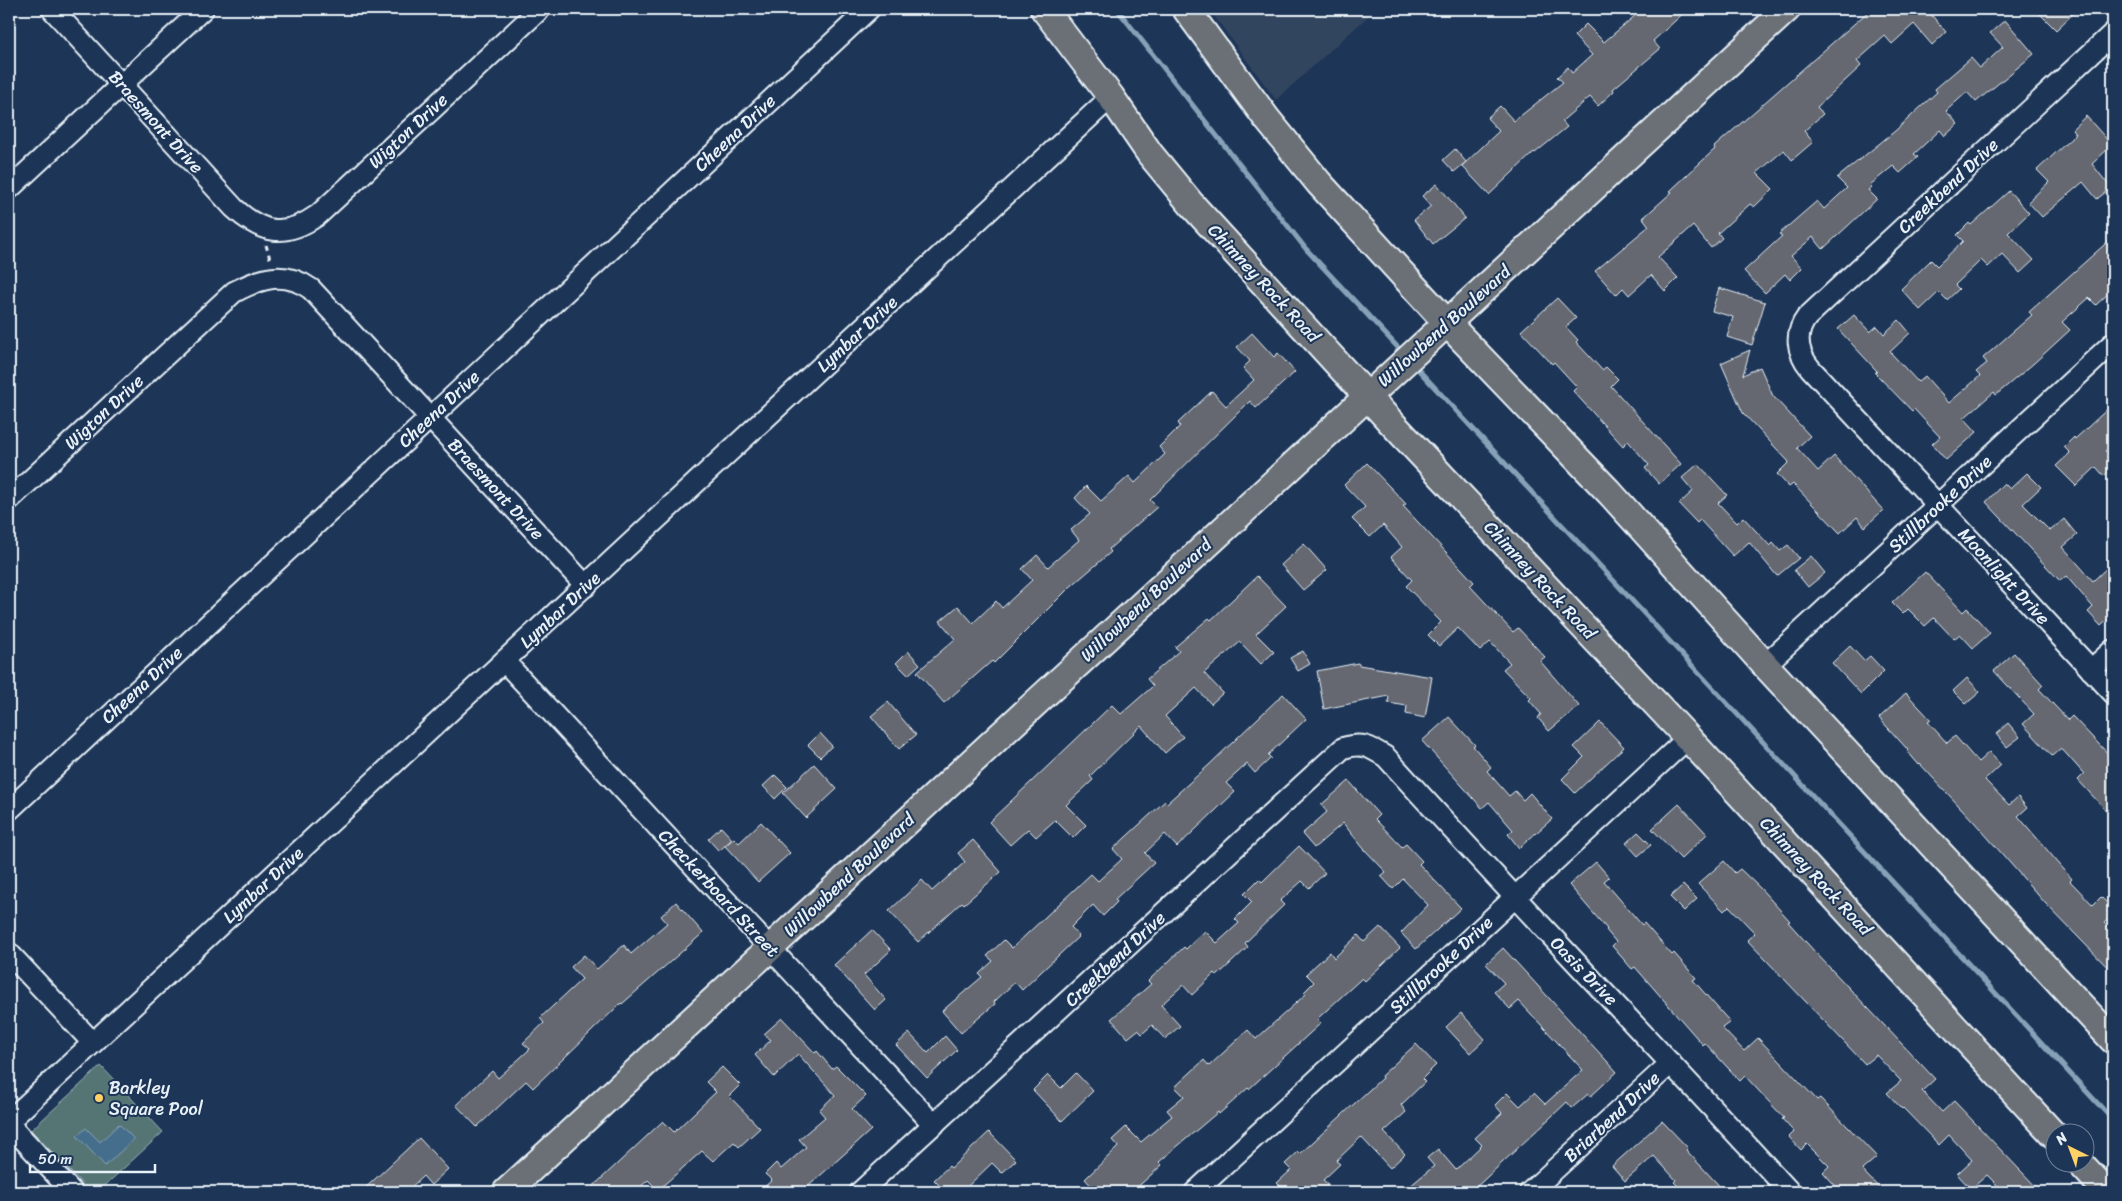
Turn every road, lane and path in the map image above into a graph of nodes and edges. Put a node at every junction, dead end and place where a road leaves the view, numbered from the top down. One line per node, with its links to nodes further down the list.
1 (52, 9): 9 (street, Braesmont Drive)
2 (203, 9): 9 (street)
3 (540, 9): 12 (street, Wigton Drive)
4 (869, 9): 18 (street, Cheena Drive)
5 (1044, 9): 10 (main road, Chimney Rock Road)
6 (1186, 9): 14 (main road)
7 (1787, 9): 14 (main road, Willowbend Boulevard)
8 (2113, 33): 16 (street, Creekbend Drive)
9 (121, 84): 11 (street); 12 (street, Braesmont Drive)
10 (1111, 97): 17 (main road, Chimney Rock Road); 21 (street, Lymbar Drive)
11 (9, 189)
12 (265, 229): 13 (path)
13 (274, 278): 18 (street, Braesmont Drive); 19 (street, Wigton Drive)
14 (1448, 324): 17 (main road, Willowbend Boulevard); 24 (main road)
15 (2113, 343): 20 (street, Stillbrooke Drive)
16 (1798, 346): 20 (street, Moonlight Drive)
17 (1368, 395): 27 (main road, Chimney Rock Road); 31 (main road, Willowbend Boulevard)
18 (430, 417): 21 (street, Braesmont Drive); 29 (street, Cheena Drive)
19 (9, 500)
20 (1938, 506): 24 (street, Stillbrooke Drive); 25 (street, Moonlight Drive)
21 (586, 586): 23 (street, Lymbar Drive)
22 (2113, 650): 25 (street)
23 (504, 662): 31 (street, Checkerboard Street); 34 (street, Lymbar Drive)
24 (1766, 665): 33 (main road)
25 (2091, 670): 26 (street, Moonlight Drive)
26 (2113, 693)
27 (1688, 738): 30 (street, Stillbrooke Drive); 37 (main road, Chimney Rock Road)
28 (1376, 751): 30 (street, Oasis Drive); 38 (street, Creekbend Drive)
29 (9, 810)
30 (1514, 898): 35 (street, Oasis Drive); 43 (street, Stillbrooke Drive)
31 (771, 948): 38 (street, Checkerboard Street); 41 (main road, Willowbend Boulevard)
32 (9, 953): 34 (street)
33 (2113, 1040)
34 (93, 1043): 36 (street, Lymbar Drive)
35 (1671, 1063): 44 (street, Briarbend Drive); 45 (street, Oasis Drive)
36 (9, 1123): 40 (street)
37 (2044, 1124)
38 (934, 1125): 42 (street, Creekbend Drive)
39 (2090, 1174): 46 (main road)
40 (72, 1192)
41 (506, 1192)
42 (860, 1192)
43 (1195, 1192)
44 (1530, 1192)
45 (1790, 1192)
46 (2107, 1192)

